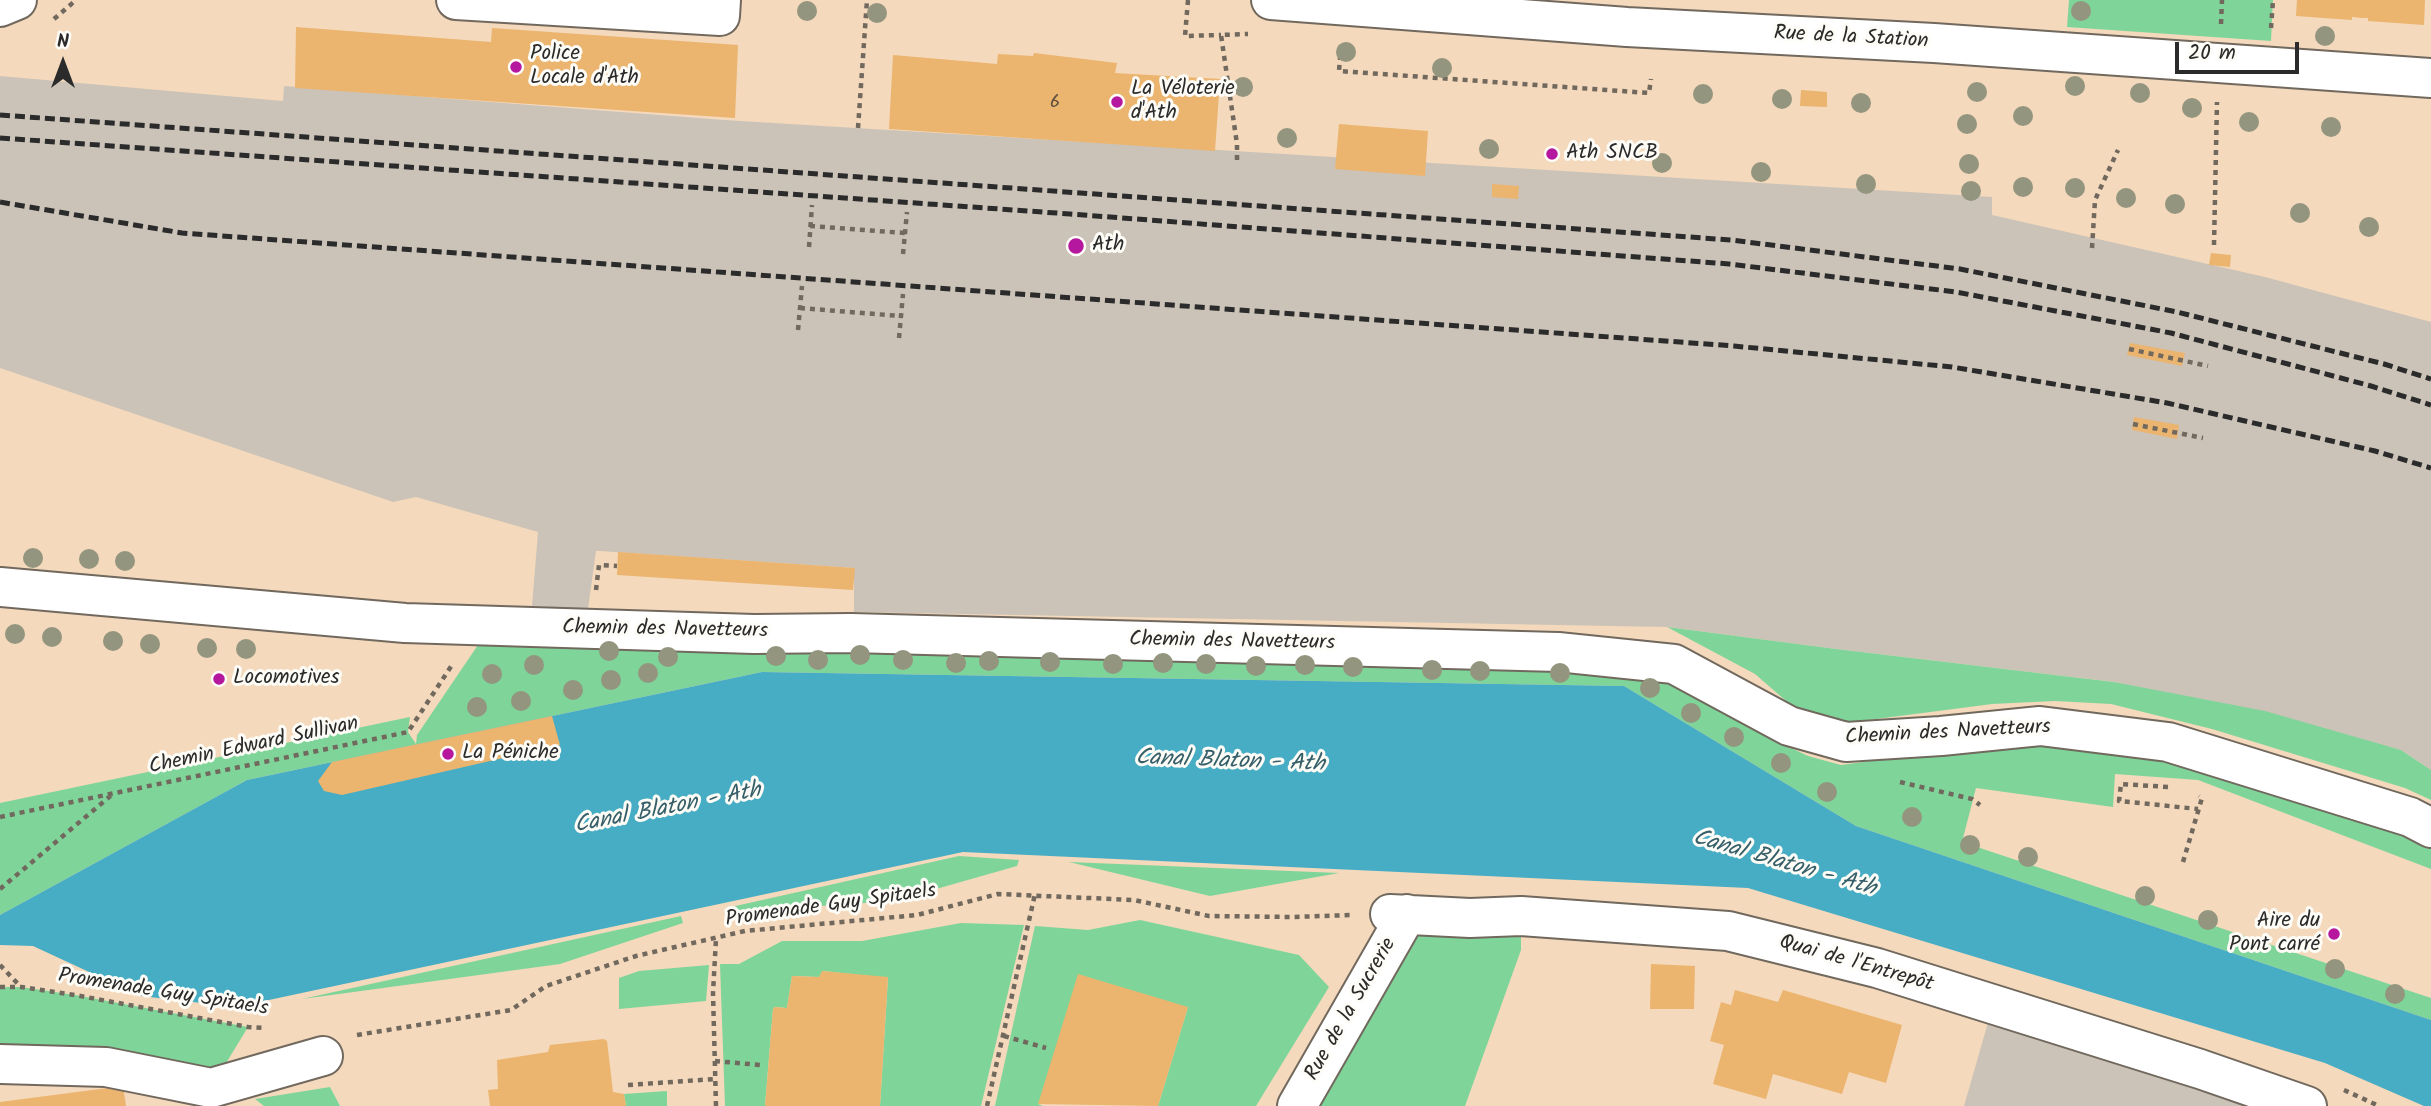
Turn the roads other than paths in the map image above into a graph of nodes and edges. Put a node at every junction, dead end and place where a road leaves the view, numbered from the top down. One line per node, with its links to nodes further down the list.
1 (17, 0): 5 (street)
2 (456, 0): 3 (street)
3 (721, 0)
4 (1270, 0): 6 (street, Rue de la Station)
5 (0, 7)
6 (2431, 78)
7 (0, 587): 8 (street, Chemin des Navetteurs)
8 (2431, 828)
9 (1399, 914): 13 (street, Rue de la Sucrerie); 14 (street, Quai de l'Entrepôt)
10 (336, 1045): 12 (street)
11 (0, 1064): 12 (street)
12 (223, 1097)
13 (1297, 1106)
14 (2307, 1106)

